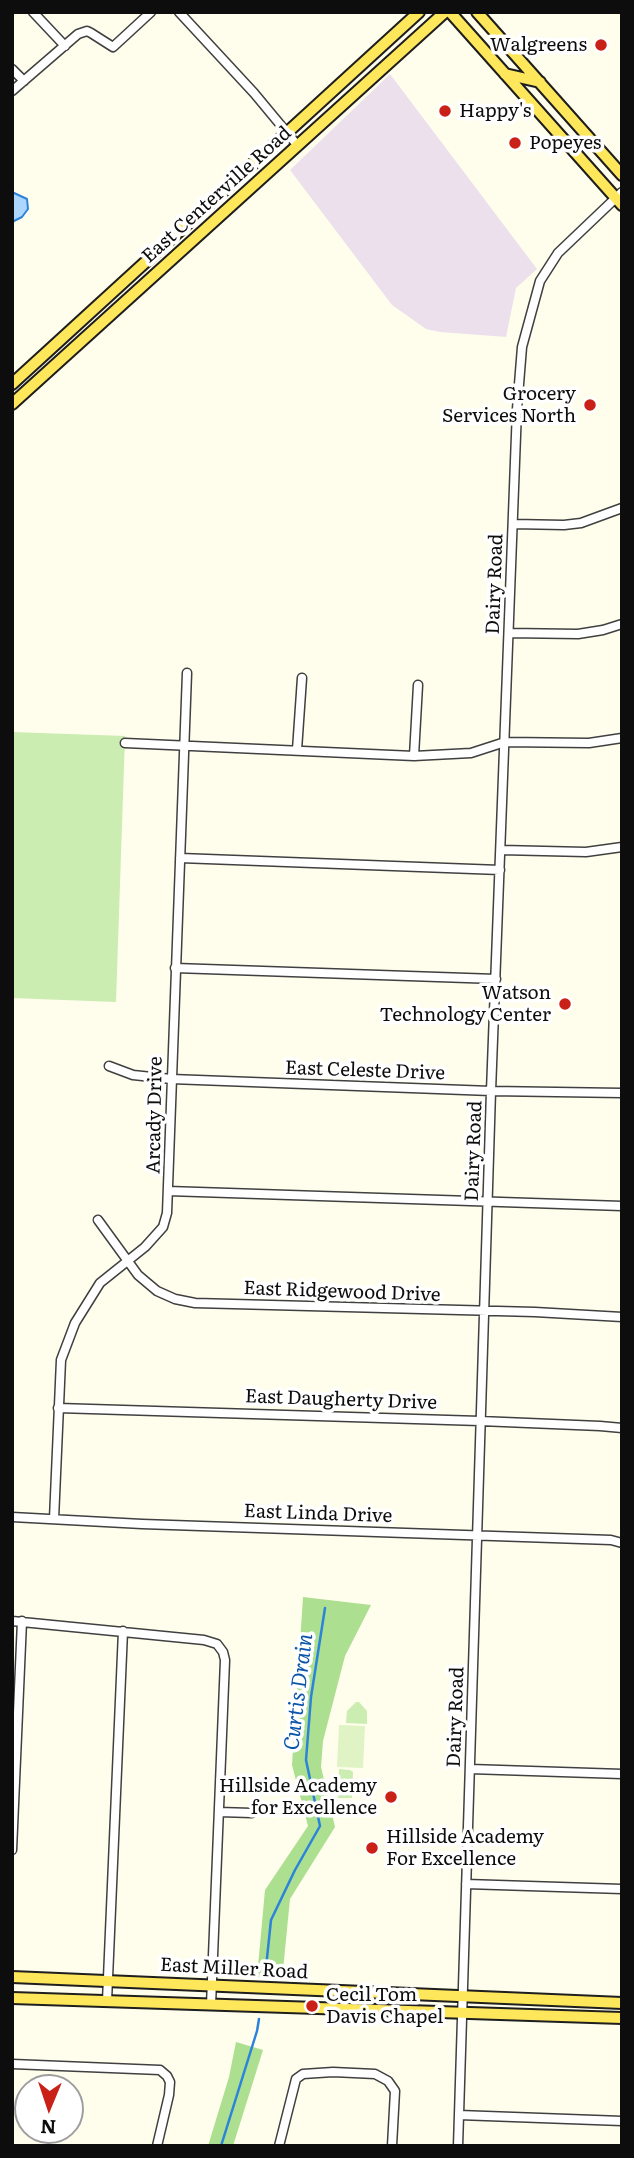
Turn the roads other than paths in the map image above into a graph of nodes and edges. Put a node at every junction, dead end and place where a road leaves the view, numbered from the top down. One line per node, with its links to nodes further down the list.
1 (33, 12): 7 (street)
2 (151, 12): 7 (street)
3 (179, 12): 13 (street)
4 (419, 12): 13 (main road, East Centerville Road)
5 (448, 12): 9 (main road); 14 (main road, East Centerville Road)
6 (477, 12): 11 (main road)
7 (65, 46): 10 (street)
8 (12, 69): 10 (street)
9 (505, 74): 11 (main road); 16 (main road)
10 (24, 81): 12 (street)
11 (540, 82): 15 (main road)
12 (12, 91)
13 (288, 133): 14 (street); 17 (main road, East Centerville Road)
14 (298, 146): 18 (main road, East Centerville Road)
15 (622, 175)
16 (620, 199): 24 (street, Dairy Road)
17 (172, 238): 18 (main road); 19 (main road, East Centerville Road)
18 (182, 250): 20 (main road, East Centerville Road)
19 (75, 327): 20 (main road); 21 (main road, East Centerville Road)
20 (86, 336): 22 (main road, East Centerville Road)
21 (12, 384)
22 (12, 404)
23 (622, 508): 24 (street)
24 (513, 524): 26 (street, Dairy Road)
25 (622, 624): 26 (street)
26 (509, 633): 31 (street, Dairy Road)
27 (187, 673): 33 (street, Arcady Drive)
28 (302, 678): 34 (street)
29 (418, 685): 35 (street)
30 (622, 738): 31 (street)
31 (505, 742): 35 (street); 37 (street, Dairy Road)
32 (125, 743): 33 (street)
33 (185, 745): 34 (street); 38 (street, Arcady Drive)
34 (297, 750): 35 (street)
35 (414, 756)
36 (622, 847): 37 (street)
37 (500, 850): 39 (street, Dairy Road)
38 (180, 858): 39 (street); 40 (street, Arcady Drive)
39 (500, 870): 41 (street, Dairy Road)
40 (175, 968): 41 (street); 43 (street, Arcady Drive)
41 (496, 979): 44 (street, Dairy Road)
42 (109, 1066): 43 (street, East Celeste Drive)
43 (171, 1080): 44 (street, East Celeste Drive); 46 (street, Arcady Drive)
44 (491, 1091): 45 (street, East Celeste Drive); 47 (street, Dairy Road)
45 (622, 1093)
46 (169, 1191): 47 (street); 50 (street, Arcady Drive)
47 (488, 1202): 48 (street); 51 (street, Dairy Road)
48 (622, 1206)
49 (98, 1220): 50 (street, East Ridgewood Drive)
50 (128, 1261): 51 (street, East Ridgewood Drive); 53 (street, Arcady Drive)
51 (484, 1312): 52 (street, East Ridgewood Drive); 54 (street, Dairy Road)
52 (622, 1317)
53 (58, 1408): 54 (street, East Daugherty Drive); 57 (street, Arcady Drive)
54 (480, 1421): 55 (street, East Daugherty Drive); 58 (street, Dairy Road)
55 (622, 1429)
56 (12, 1517): 57 (street, East Linda Drive)
57 (54, 1519): 58 (street, East Linda Drive)
58 (477, 1535): 59 (street, East Linda Drive); 62 (street, Dairy Road)
59 (622, 1543)
60 (17, 1621): 61 (street); 66 (street)
61 (123, 1631): 64 (street); 70 (street)
62 (470, 1769): 63 (street); 67 (street, Dairy Road)
63 (622, 1774)
64 (219, 1812): 65 (street); 71 (street)
65 (252, 1813)
66 (12, 1850)
67 (466, 1885): 68 (street); 73 (street, Dairy Road)
68 (622, 1889)
69 (12, 1976): 70 (main road, East Miller Road)
70 (108, 1980): 71 (main road, East Miller Road); 74 (street)
71 (212, 1985): 73 (main road, East Miller Road); 76 (street)
72 (12, 1998): 74 (main road, East Miller Road)
73 (462, 1998): 75 (main road, East Miller Road); 77 (street, Dairy Road)
74 (107, 2001): 76 (main road, East Miller Road)
75 (622, 2003)
76 (211, 2005): 77 (main road, East Miller Road)
77 (462, 2013): 78 (main road, East Miller Road); 80 (street, Dairy Road)
78 (622, 2018)
79 (12, 2064): 82 (street)
80 (459, 2115): 81 (street); 85 (street, Dairy Road)
81 (622, 2121)
82 (157, 2146)
83 (279, 2146): 84 (street)
84 (392, 2146)
85 (458, 2146)

